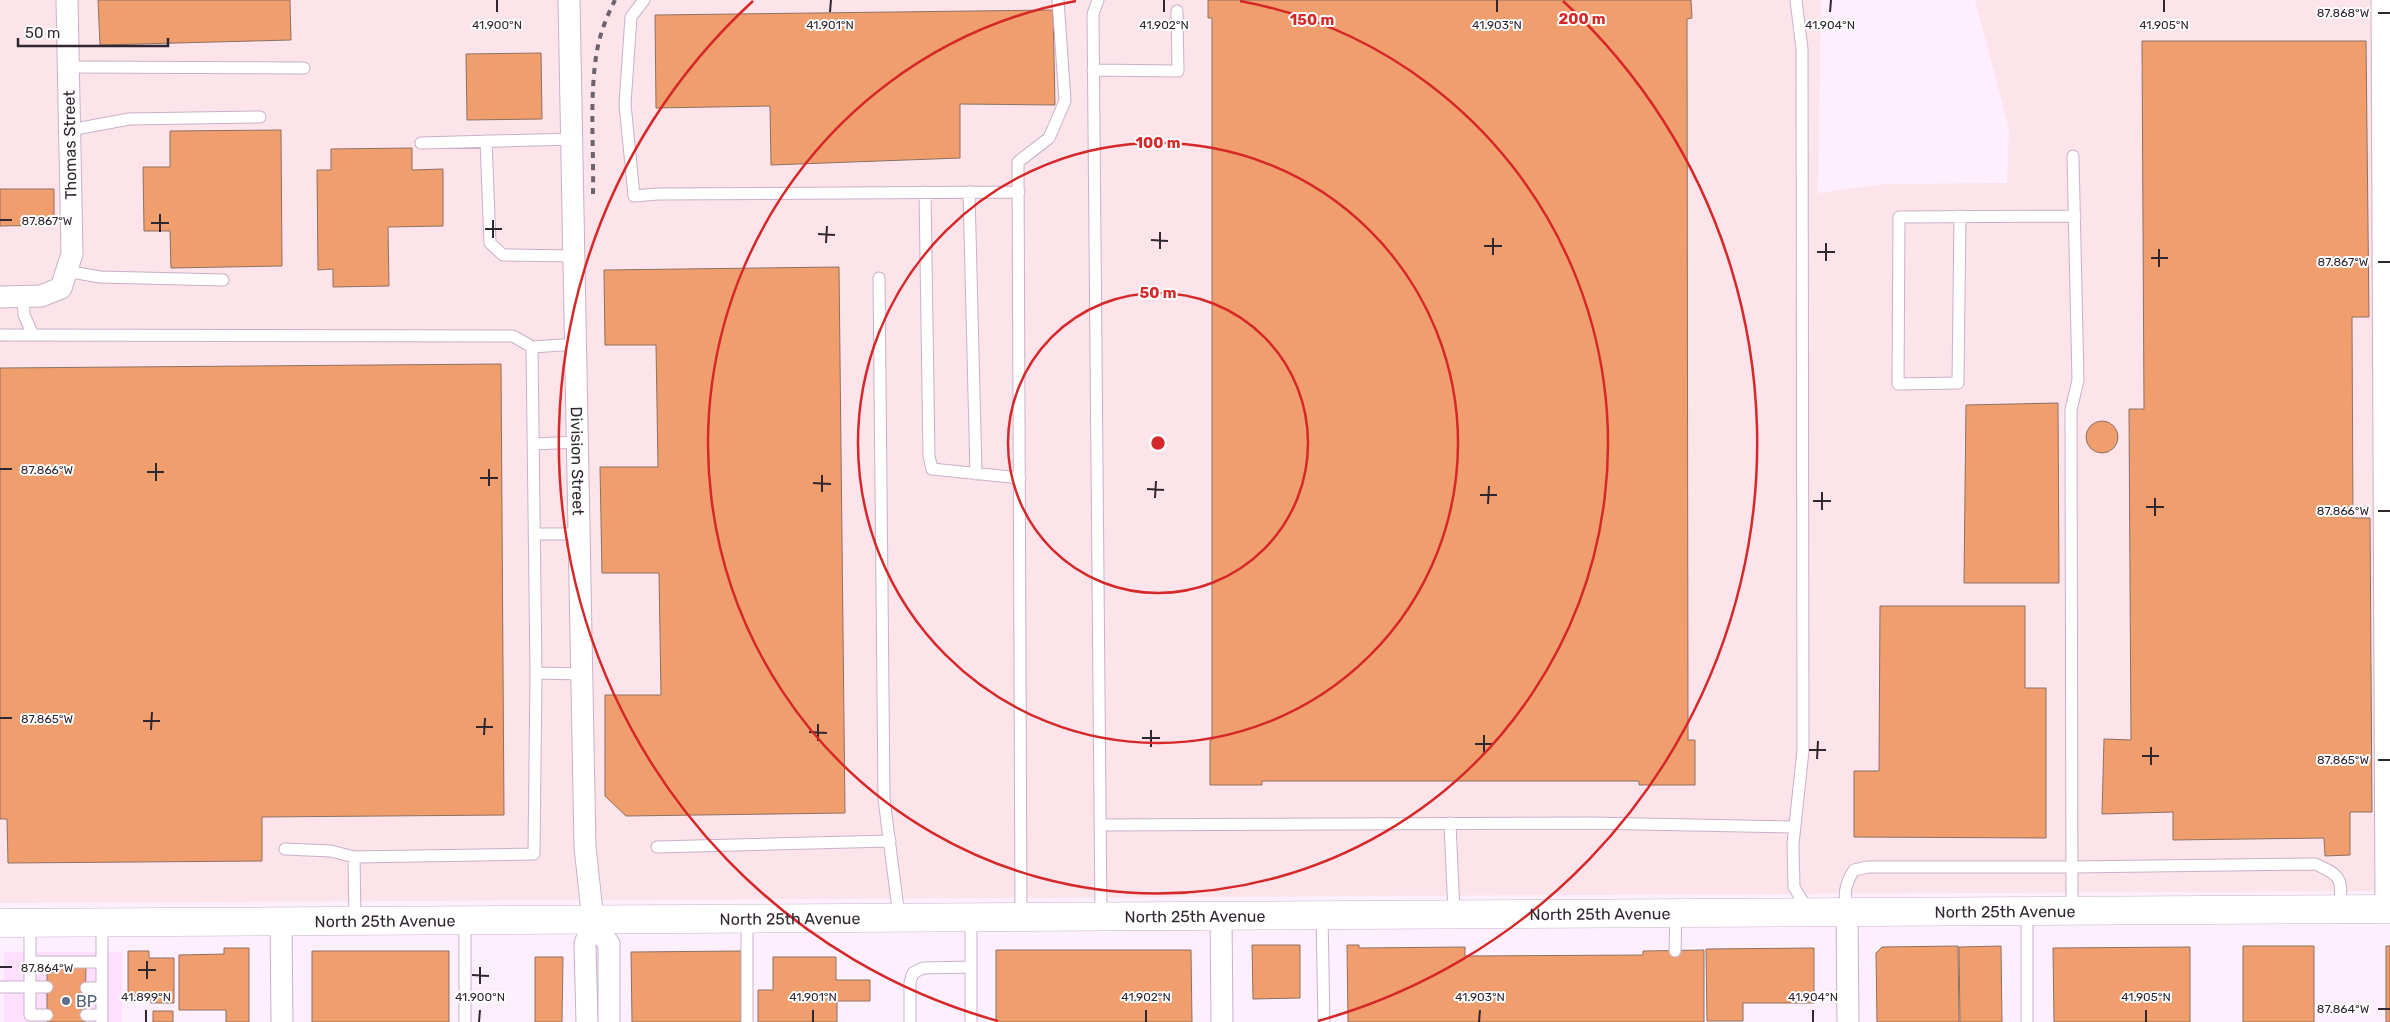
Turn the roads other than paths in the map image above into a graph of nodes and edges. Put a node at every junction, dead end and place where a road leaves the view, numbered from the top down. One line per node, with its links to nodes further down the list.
1 (67, 0): 9 (street, Thomas Street)
2 (569, 0): 14 (street, Division Street)
3 (644, 0): 18 (lane)
4 (1058, 0): 20 (lane)
5 (1098, 0): 11 (lane)
6 (1796, 0): 43 (lane)
7 (2382, 0): 50 (street)
8 (1177, 11): 11 (lane)
9 (68, 67): 10 (lane); 13 (street, Thomas Street)
10 (304, 68)
11 (1093, 70): 42 (lane)
12 (260, 117): 13 (lane)
13 (70, 130): 25 (street, Thomas Street)
14 (571, 139): 15 (lane); 23 (street, Division Street)
15 (486, 141): 16 (lane); 23 (lane)
16 (421, 143)
17 (2074, 156): 22 (lane)
18 (925, 192): 19 (lane); 35 (lane)
19 (969, 192): 20 (lane); 35 (lane)
20 (1019, 192): 36 (lane)
21 (1960, 216): 21 (lane); 22 (lane)
22 (2075, 216): 48 (lane)
23 (573, 256): 31 (street, Division Street)
24 (879, 278): 44 (lane)
25 (63, 280): 26 (lane); 27 (street)
26 (223, 280)
27 (23, 296): 28 (street); 30 (lane)
28 (0, 297)
29 (0, 335): 30 (lane)
30 (33, 335): 32 (lane)
31 (576, 344): 32 (lane); 33 (street, Division Street)
32 (532, 347): 34 (lane)
33 (578, 442): 34 (lane); 38 (street, Division Street)
34 (534, 444): 37 (lane)
35 (976, 474): 36 (lane)
36 (1020, 478): 60 (lane)
37 (535, 534): 38 (lane); 39 (lane)
38 (579, 534): 40 (street, Division Street)
39 (536, 673): 40 (lane); 47 (lane)
40 (582, 674): 67 (street, Division Street)
41 (1450, 824): 42 (lane); 43 (lane); 56 (lane)
42 (1100, 825): 61 (lane)
43 (1795, 827): 53 (lane)
44 (890, 841): 45 (lane); 62 (lane)
45 (657, 848)
46 (286, 850): 47 (lane)
47 (354, 857): 65 (lane)
48 (2072, 868): 49 (lane); 52 (lane); 54 (lane)
49 (2340, 910): 50 (main road, North 25th Avenue); 52 (main road, North 25th Avenue)
50 (2388, 910)
51 (2027, 912): 52 (main road, North 25th Avenue); 54 (main road, North 25th Avenue); 93 (lane)
52 (2072, 912)
53 (1810, 913): 54 (main road, North 25th Avenue); 55 (main road, North 25th Avenue)
54 (1847, 913): 92 (street)
55 (1676, 914): 56 (main road, North 25th Avenue); 71 (lane)
56 (1454, 915): 57 (main road, North 25th Avenue)
57 (1322, 916): 58 (main road, North 25th Avenue); 91 (lane)
58 (1221, 917): 61 (main road, North 25th Avenue); 90 (street)
59 (970, 918): 60 (main road, North 25th Avenue); 62 (main road, North 25th Avenue); 74 (lane)
60 (1021, 918): 61 (main road, North 25th Avenue)
61 (1100, 918)
62 (900, 919): 63 (main road, North 25th Avenue)
63 (746, 920): 67 (main road, North 25th Avenue); 87 (lane)
64 (280, 921): 65 (main road, North 25th Avenue); 70 (main road, North 25th Avenue); 83 (street)
65 (354, 921): 66 (main road, North 25th Avenue)
66 (465, 921): 67 (main road, North 25th Avenue); 84 (lane)
67 (593, 921): 85 (street, Division Street); 86 (street, Division Street)
68 (0, 923): 69 (main road, North 25th Avenue)
69 (30, 923): 70 (main road, North 25th Avenue); 72 (lane)
70 (102, 923): 73 (lane)
71 (1675, 951)
72 (30, 962): 73 (lane); 75 (lane)
73 (102, 962): 79 (lane)
74 (971, 968): 88 (lane); 89 (lane)
75 (30, 987): 76 (lane); 77 (lane); 80 (lane)
76 (47, 987)
77 (0, 988)
78 (86, 988): 79 (lane)
79 (102, 988): 82 (lane)
80 (47, 1015)
81 (86, 1015): 82 (lane)
82 (102, 1019)
83 (282, 1022)
84 (465, 1022)
85 (587, 1022)
86 (609, 1022)
87 (748, 1022)
88 (910, 1022)
89 (971, 1022)
90 (1222, 1022)
91 (1324, 1022)
92 (1848, 1022)
93 (2028, 1022)

